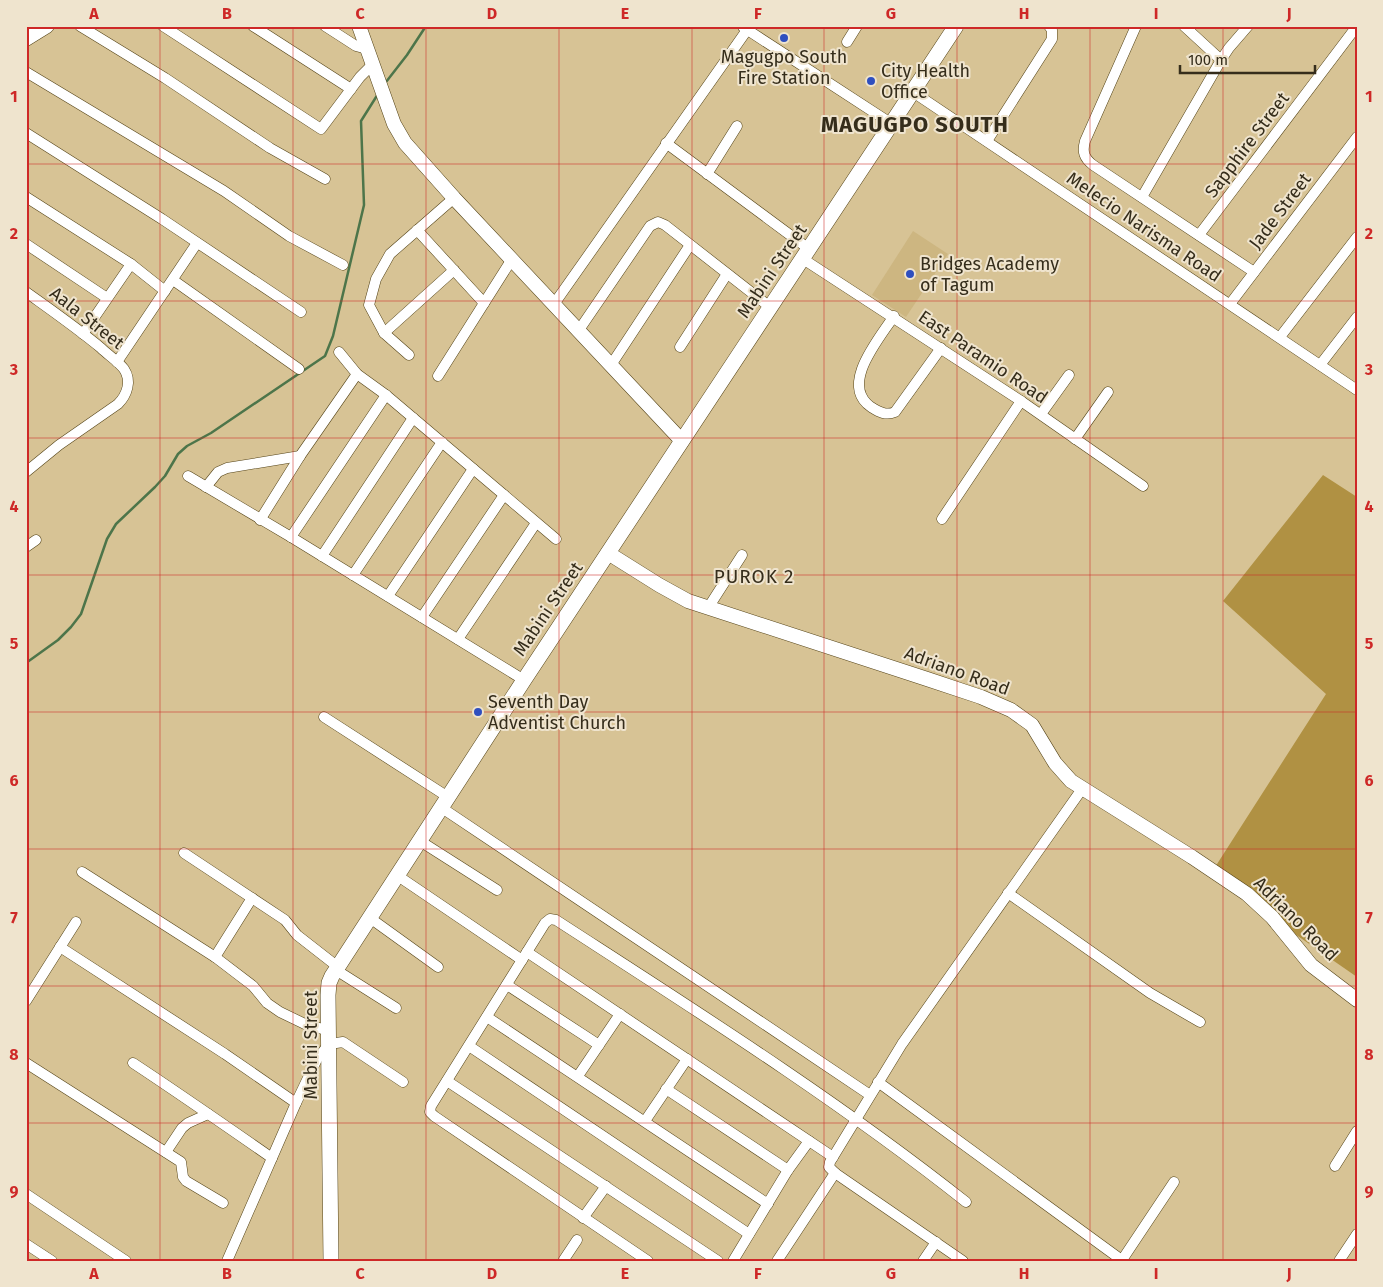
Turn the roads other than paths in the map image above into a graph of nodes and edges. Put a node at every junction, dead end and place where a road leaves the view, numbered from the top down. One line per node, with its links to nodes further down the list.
1 (47, 26): 15 (street)
2 (80, 26): 30 (street)
3 (163, 26): 21 (street)
4 (253, 26): 21 (street)
5 (324, 26): 17 (street)
6 (359, 26): 17 (street)
7 (858, 26): 16 (street)
8 (956, 26): 22 (main road, Mabini Street)
9 (1049, 26): 27 (street)
10 (1136, 26): 32 (street)
11 (1184, 26): 18 (street)
12 (1248, 26): 18 (street)
13 (745, 28): 23 (street); 28 (street)
14 (1352, 28): 35 (street, Sapphire Street)
15 (26, 38)
16 (847, 42)
17 (367, 49): 19 (street)
18 (1221, 60): 32 (street)
19 (373, 64): 21 (street); 33 (street)
20 (26, 72): 43 (street)
21 (351, 89)
22 (913, 92): 23 (main road, Mabini Street); 27 (street, Melecio Narisma Road)
23 (892, 124): 40 (main road, Mabini Street)
24 (737, 126): 29 (street)
25 (26, 132): 37 (street)
26 (1357, 137): 45 (street, Jade Street)
27 (987, 141): 53 (street, Melecio Narisma Road)
28 (666, 143): 29 (street, East Paramio Road); 52 (street)
29 (708, 174): 40 (street, East Paramio Road)
30 (325, 179)
31 (26, 197): 42 (street)
32 (1142, 197): 35 (street)
33 (454, 198): 34 (street); 41 (street)
34 (417, 230): 44 (street); 59 (street)
35 (1199, 235): 45 (street)
36 (1357, 237): 61 (street)
37 (197, 243): 47 (street); 55 (street)
38 (26, 244): 50 (street)
39 (690, 245): 46 (street); 58 (street); 67 (street)
40 (806, 254): 54 (main road, Mabini Street); 56 (street, East Paramio Road)
41 (512, 259): 51 (street); 52 (street)
42 (131, 264): 48 (street); 50 (street)
43 (343, 265)
44 (454, 270): 51 (street); 59 (street)
45 (1254, 272): 53 (street, Jade Street)
46 (727, 274): 54 (street); 62 (street)
47 (172, 280): 48 (street); 69 (street)
48 (166, 291): 66 (street)
49 (26, 292): 60 (street, Aala Street)
50 (108, 298): 60 (street)
51 (484, 303): 72 (street)
52 (554, 304): 58 (street)
53 (1230, 304): 61 (street, Melecio Narisma Road)
54 (770, 307): 80 (main road, Mabini Street)
55 (301, 312)
56 (894, 316): 63 (street, East Paramio Road); 63 (street)
57 (1357, 318): 68 (street)
58 (579, 330): 67 (street)
59 (384, 333): 65 (street)
60 (83, 334): 66 (street, Aala Street)
61 (1280, 337): 68 (street, Melecio Narisma Road)
62 (680, 347)
63 (941, 348): 76 (street, East Paramio Road)
64 (339, 352): 70 (street)
65 (409, 355)
66 (117, 362): 84 (street, Aala Street)
67 (611, 365): 80 (street)
68 (1320, 365): 73 (street, Melecio Narisma Road)
69 (299, 369)
70 (356, 374): 75 (street); 82 (street)
71 (1070, 375): 77 (street)
72 (438, 376)
73 (1357, 390)
74 (1108, 392): 79 (street)
75 (386, 394): 78 (street); 92 (street)
76 (1021, 401): 77 (street, East Paramio Road); 89 (street)
77 (1040, 414): 79 (street, East Paramio Road)
78 (414, 418): 81 (street); 98 (street)
79 (1075, 439): 86 (street, East Paramio Road)
80 (682, 441): 96 (main road, Mabini Street)
81 (442, 442): 83 (street); 99 (street)
82 (300, 456): 87 (street); 90 (street)
83 (473, 468): 88 (street); 100 (street)
84 (26, 472)
85 (188, 476): 87 (street)
86 (1143, 486)
87 (206, 487): 90 (street)
88 (504, 495): 91 (street); 102 (street)
89 (942, 519)
90 (260, 520): 92 (street)
91 (536, 523): 93 (street); 103 (street)
92 (291, 537): 98 (street)
93 (556, 539)
94 (36, 540): 95 (street)
95 (26, 547)
96 (608, 553): 101 (street, Adriano Road); 104 (main road, Mabini Street)
97 (742, 555): 101 (street)
98 (322, 556): 99 (street)
99 (353, 575): 100 (street)
100 (388, 596): 102 (street)
101 (708, 608): 106 (street, Adriano Road)
102 (422, 617): 103 (street)
103 (458, 639): 104 (street)
104 (524, 680): 107 (main road, Mabini Street)
105 (324, 717): 107 (street)
106 (1082, 789): 113 (street); 123 (street, Adriano Road)
107 (445, 803): 108 (main road, Mabini Street); 140 (street)
108 (420, 841): 111 (main road, Mabini Street); 112 (street)
109 (184, 854): 114 (street)
110 (82, 872): 119 (street)
111 (398, 876): 115 (main road, Mabini Street); 118 (street)
112 (497, 890)
113 (1008, 893): 128 (street); 138 (street)
114 (252, 898): 119 (street); 121 (street)
115 (370, 918): 120 (street); 121 (main road, Mabini Street)
116 (76, 922): 117 (street)
117 (60, 947): 124 (street); 141 (street)
118 (525, 956): 122 (street); 126 (street); 143 (street)
119 (215, 957): 129 (street)
120 (438, 967)
121 (337, 968): 125 (street); 129 (main road, Mabini Street)
122 (506, 986): 127 (street); 130 (street)
123 (1357, 1000)
124 (26, 1001)
125 (396, 1008)
126 (620, 1014): 130 (street); 132 (street)
127 (487, 1016): 131 (street); 135 (street)
128 (1200, 1022)
129 (328, 1037): 137 (street); 141 (street); 170 (main road, Mabini Street)
130 (599, 1045): 135 (street)
131 (469, 1046): 136 (street); 160 (street)
132 (687, 1059): 139 (street); 146 (street)
133 (26, 1063): 147 (street)
134 (132, 1063): 142 (street)
135 (578, 1076): 144 (street)
136 (447, 1081): 154 (street); 159 (street)
137 (403, 1082)
138 (878, 1082): 140 (street); 166 (street)
139 (666, 1089): 144 (street); 151 (street)
140 (870, 1095): 143 (street)
141 (296, 1103): 149 (street)
142 (208, 1114): 147 (street); 149 (street)
143 (855, 1119): 148 (street); 156 (street)
144 (645, 1122): 158 (street)
145 (1357, 1131): 150 (street)
146 (809, 1141): 148 (street); 151 (street)
147 (166, 1152): 157 (street)
148 (832, 1156): 152 (street)
149 (272, 1158): 169 (street)
150 (1335, 1166)
151 (788, 1170): 158 (street)
152 (835, 1174): 163 (street); 175 (street)
153 (1174, 1182): 166 (street)
154 (606, 1186): 159 (street); 173 (street)
155 (26, 1194): 168 (street)
156 (966, 1202)
157 (223, 1203)
158 (768, 1204): 160 (street)
159 (583, 1218): 172 (street)
160 (749, 1234): 174 (street)
161 (1357, 1234): 178 (street)
162 (576, 1240): 171 (street)
163 (936, 1242): 176 (street); 177 (street)
164 (26, 1244): 165 (street)
165 (37, 1257): 167 (street)
166 (1123, 1260)
167 (52, 1261)
168 (126, 1261)
169 (228, 1261)
170 (331, 1261)
171 (563, 1261)
172 (648, 1261)
173 (718, 1261)
174 (733, 1261)
175 (777, 1261)
176 (923, 1261)
177 (963, 1261)
178 (1339, 1261)

